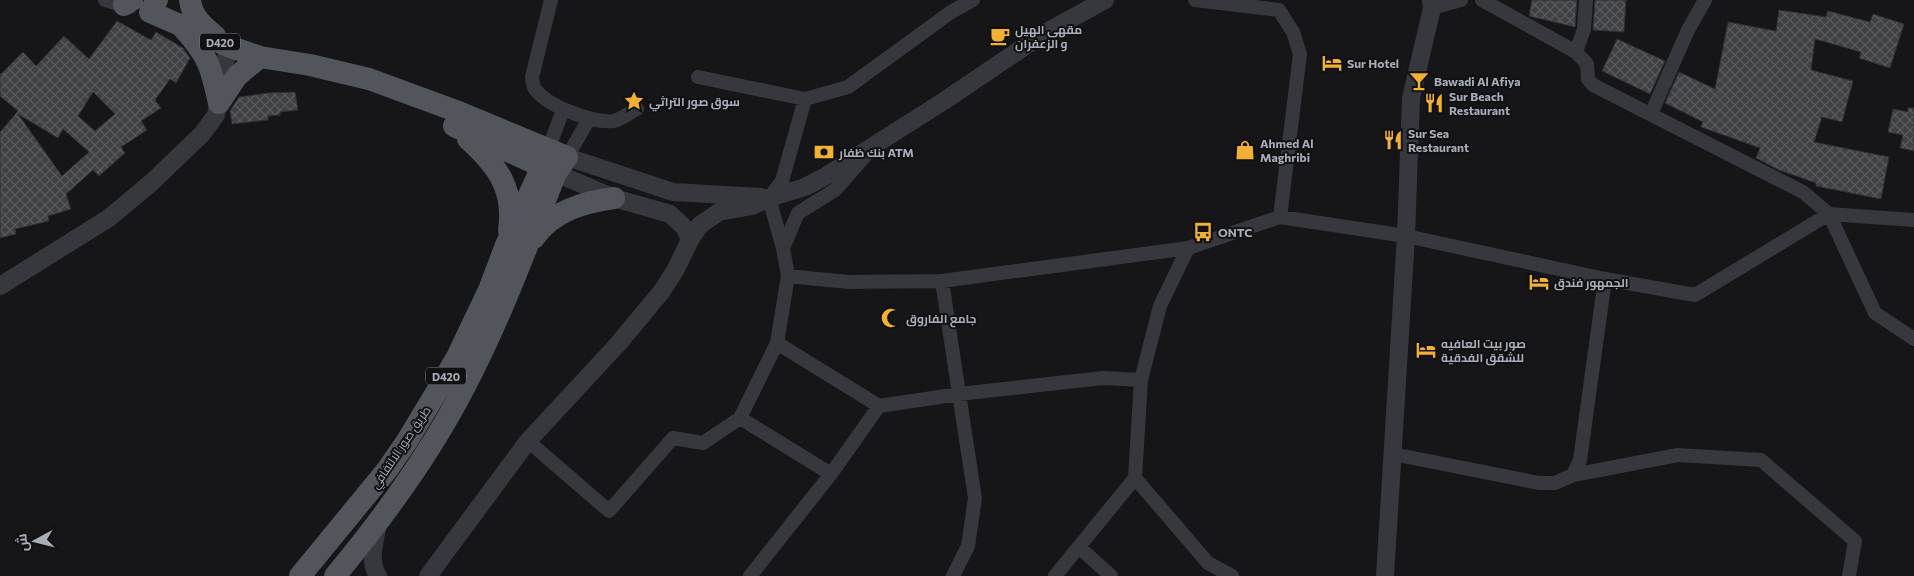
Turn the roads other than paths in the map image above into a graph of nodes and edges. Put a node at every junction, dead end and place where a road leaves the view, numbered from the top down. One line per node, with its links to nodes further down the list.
1 (190, 0): 13 (main road)
2 (551, 0): 21 (street)
3 (973, 0): 18 (street)
4 (1105, 0): 25 (street)
5 (1195, 0): 30 (street)
6 (1461, 0): 11 (street)
7 (1482, 0): 14 (street)
8 (1586, 0): 14 (street)
9 (1705, 0): 22 (street)
10 (134, 4): 12 (main road, D420)
11 (1431, 4): 32 (street)
12 (176, 15): 13 (main road, D420); 19 (main road)
13 (228, 46): 15 (main road, D420); 19 (street)
14 (1576, 52): 22 (street)
15 (260, 57): 17 (main road, D420); 19 (main road)
16 (698, 77): 18 (street)
17 (386, 86): 24 (main road, D420); 26 (main road, D420)
18 (805, 99): 28 (street)
19 (219, 103): 40 (street)
20 (637, 109): 23 (street)
21 (563, 110): 23 (street); 26 (street)
22 (1651, 114): 29 (street)
23 (589, 119): 26 (street)
24 (450, 124): 26 (main road, D420); 36 (main road)
25 (876, 144): 28 (street); 34 (street)
26 (553, 162): 27 (street); 28 (street); 36 (main road, طريق صور الالتفافي / D420)
27 (614, 198): 33 (street); 36 (main road)
28 (769, 198): 33 (street); 34 (street)
29 (1829, 214): 31 (street); 38 (street); 41 (street)
30 (1280, 217): 32 (street); 35 (street)
31 (1914, 220)
32 (1406, 236): 38 (street); 48 (street)
33 (690, 240): 47 (street)
34 (783, 248): 37 (street)
35 (1188, 248): 39 (street); 43 (street)
36 (515, 249): 52 (main road, طريق صور الالتفافي / D420); 54 (main road, طريق صور الالتفافي / D420)
37 (788, 276): 39 (street); 42 (street)
38 (1605, 278): 50 (street)
39 (942, 281): 44 (street)
40 (0, 286)
41 (1914, 339)
42 (777, 343): 45 (street); 46 (street)
43 (1141, 380): 44 (street); 51 (street)
44 (959, 394): 45 (street); 59 (street)
45 (880, 406): 49 (street)
46 (740, 418): 47 (street); 49 (street)
47 (528, 441): 57 (street)
48 (1393, 454): 50 (street); 63 (street)
49 (831, 474): 58 (street)
50 (1573, 475): 64 (street)
51 (1135, 478): 53 (street); 62 (street)
52 (378, 524): 55 (main road, طريق صور الالتفافي / D420); 56 (street)
53 (1079, 547): 60 (street); 61 (street)
54 (300, 576)
55 (335, 576)
56 (378, 576)
57 (428, 576)
58 (750, 576)
59 (953, 576)
60 (1055, 576)
61 (1111, 576)
62 (1232, 576)
63 (1385, 576)
64 (1849, 576)

